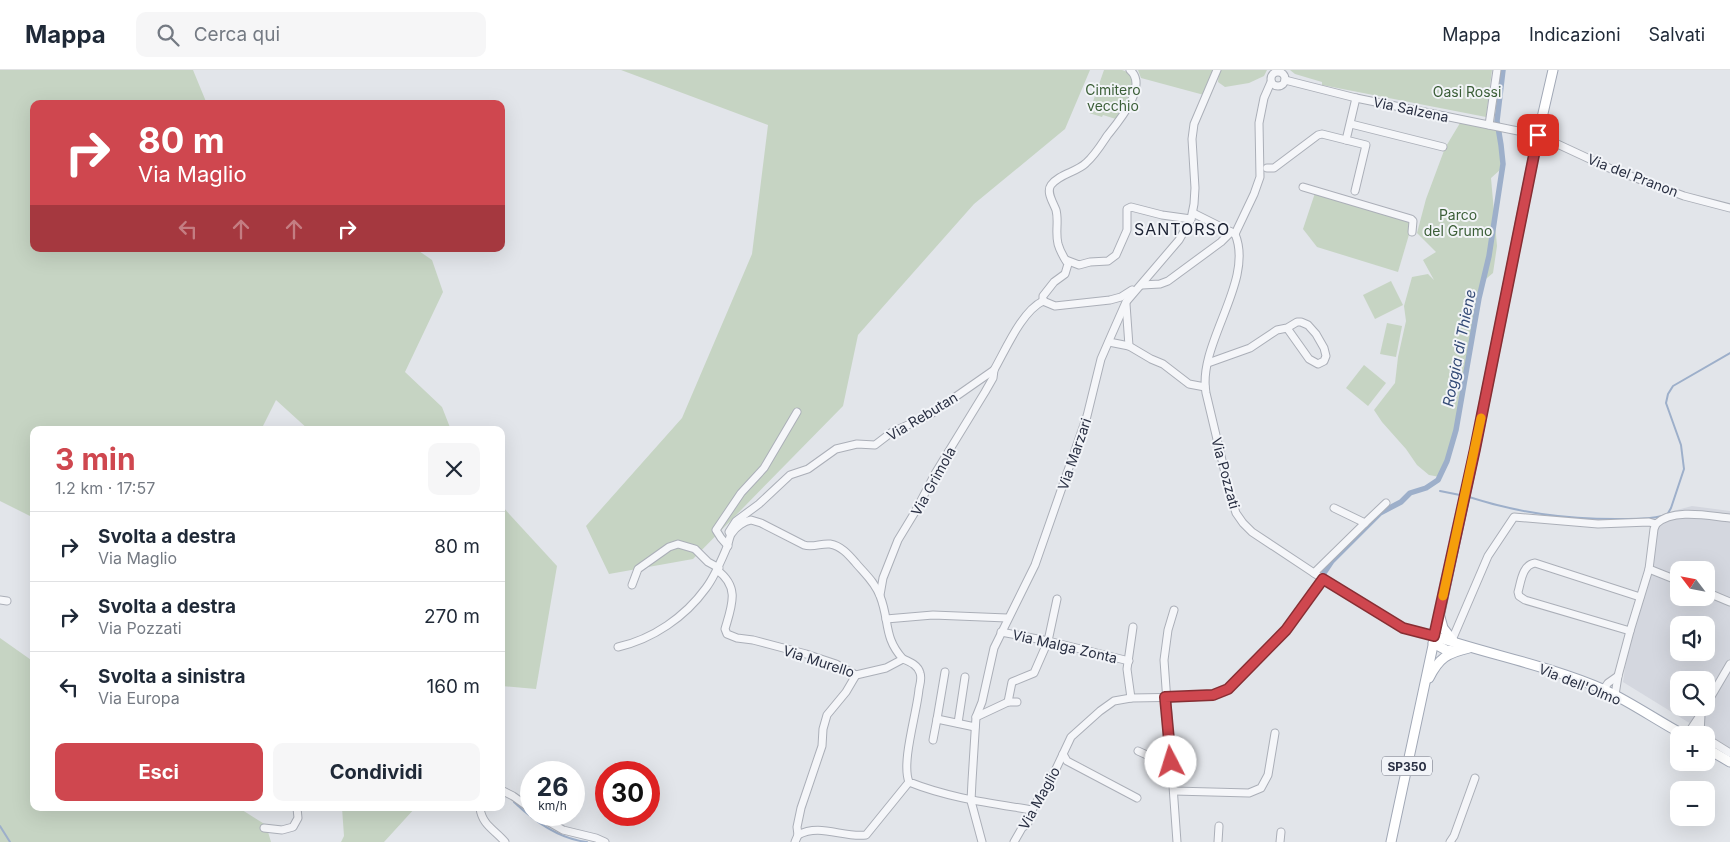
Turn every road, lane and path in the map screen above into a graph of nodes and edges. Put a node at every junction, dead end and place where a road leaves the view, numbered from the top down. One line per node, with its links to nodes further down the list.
1 (1130, 70): 23 (street)
2 (1217, 70): 20 (street)
3 (1497, 70): 12 (street)
4 (1553, 70): 13 (main road, SP350)
5 (1277, 71): 6 (street); 7 (street)
6 (1285, 80): 8 (street); 9 (street, Via Salzena)
7 (1271, 82): 8 (street); 10 (street)
8 (1278, 86): 10 (street)
9 (1356, 98): 11 (street); 12 (street, Via Salzena)
10 (1263, 100): 22 (street)
11 (1351, 124): 14 (street); 15 (street)
12 (1491, 126): 13 (street, Via Salzena)
13 (1538, 135): 19 (street, Via del Pranon); 54 (main road, SP350)
14 (1346, 140): 16 (street); 18 (street)
15 (1444, 148)
16 (1267, 168)
17 (1303, 187): 21 (street)
18 (1355, 191)
19 (1730, 208)
20 (1192, 216): 22 (street); 23 (street); 24 (street)
21 (1412, 232)
22 (1233, 233): 25 (street); 31 (street, Via Pozzati)
23 (1066, 260): 26 (street)
24 (1150, 275): 25 (street); 26 (street)
25 (1142, 285): 27 (street)
26 (1044, 301): 32 (street, Via Grimola)
27 (1126, 302): 29 (street, Via Marzari); 30 (street)
28 (1287, 328): 28 (street); 31 (street)
29 (1109, 342): 30 (street); 55 (street, Via Marzari)
30 (1129, 346): 33 (street)
31 (1208, 363): 33 (street, Via Pozzati)
32 (994, 370): 40 (street, Via Rebutan); 48 (street, Via Grimola)
33 (1205, 387): 44 (street, Via Pozzati)
34 (797, 412): 41 (street)
35 (1386, 503): 38 (street)
36 (1334, 508): 38 (street)
37 (1730, 518): 39 (street)
38 (1365, 522): 44 (street)
39 (1656, 524): 43 (street); 62 (street)
40 (730, 534): 41 (street); 48 (street)
41 (728, 546): 42 (street)
42 (718, 569): 47 (street); 63 (street); 68 (street, Via Murello)
43 (1649, 569): 45 (street); 50 (street)
44 (1314, 572): 46 (street, Via Pozzati)
45 (1670, 577)
46 (1323, 579): 60 (street, Via Pozzati); 75 (street, Via Maglio)
47 (632, 585)
48 (880, 595): 56 (street)
49 (1715, 596): 52 (street)
50 (1640, 597): 58 (street); 58 (street)
51 (1057, 599): 61 (street)
52 (1730, 602)
53 (1174, 610): 75 (street)
54 (1440, 612): 60 (main road, SP350); 62 (main road)
55 (1007, 618): 56 (street); 59 (street, Via Marzari)
56 (886, 619): 64 (street)
57 (1134, 627): 65 (street)
58 (1630, 631): 69 (street)
59 (1001, 632): 61 (street, Via Malga Zonta); 79 (street, Via Marzari)
60 (1434, 639): 62 (main road, Via dell'Olmo); 71 (main road, SP350)
61 (1048, 641): 65 (street, Via Malga Zonta); 77 (street)
62 (1455, 645): 71 (main road, Via dell'Olmo); 72 (main road, Via dell'Olmo)
63 (618, 647)
64 (903, 659): 68 (street, Via Murello); 94 (street)
65 (1129, 661): 76 (street)
66 (1730, 664): 73 (street)
67 (945, 672): 80 (street)
68 (856, 675): 107 (street)
69 (1618, 676): 72 (street); 74 (street)
70 (965, 677): 81 (street)
71 (1423, 690): 115 (main road, SP350)
72 (1603, 690): 74 (main road, Via dell'Olmo)
73 (1715, 690)
74 (1615, 695): 82 (main road, Via dell'Olmo)
75 (1165, 697): 76 (street, Via Maglio); 91 (street)
76 (1131, 698): 90 (street, Via Maglio)
77 (1008, 702): 78 (street); 79 (street)
78 (1017, 702)
79 (976, 717): 83 (street, Via Marzari)
80 (937, 719): 81 (street); 85 (street)
81 (958, 723): 83 (street)
82 (1674, 726)
83 (976, 727): 99 (street, Via Marzari)
84 (1275, 733): 95 (street)
85 (933, 740)
86 (1715, 744): 89 (street)
87 (1138, 751): 91 (street)
88 (1715, 753): 92 (main road)
89 (1730, 753)
90 (1063, 754): 97 (street, Via Maglio); 100 (street, Via Maglio)
91 (1171, 762): 95 (street)
92 (1730, 762)
93 (1475, 778): 116 (street)
94 (909, 782): 99 (street); 107 (street)
95 (1174, 791): 112 (street)
96 (505, 792): 98 (street)
97 (1137, 798)
98 (520, 801)
99 (971, 801): 100 (street); 110 (street, Via Marzari)
100 (1032, 810): 111 (street, Via Maglio)
101 (297, 811): 105 (street)
102 (480, 811): 109 (street)
103 (556, 826): 108 (street)
104 (1219, 826): 113 (street)
105 (264, 828)
106 (1281, 832): 114 (street)
107 (797, 838)
108 (602, 841)
109 (504, 842)
110 (982, 842)
111 (1014, 842)
112 (1177, 842)
113 (1218, 842)
114 (1280, 842)
115 (1391, 842)
116 (1450, 842)

